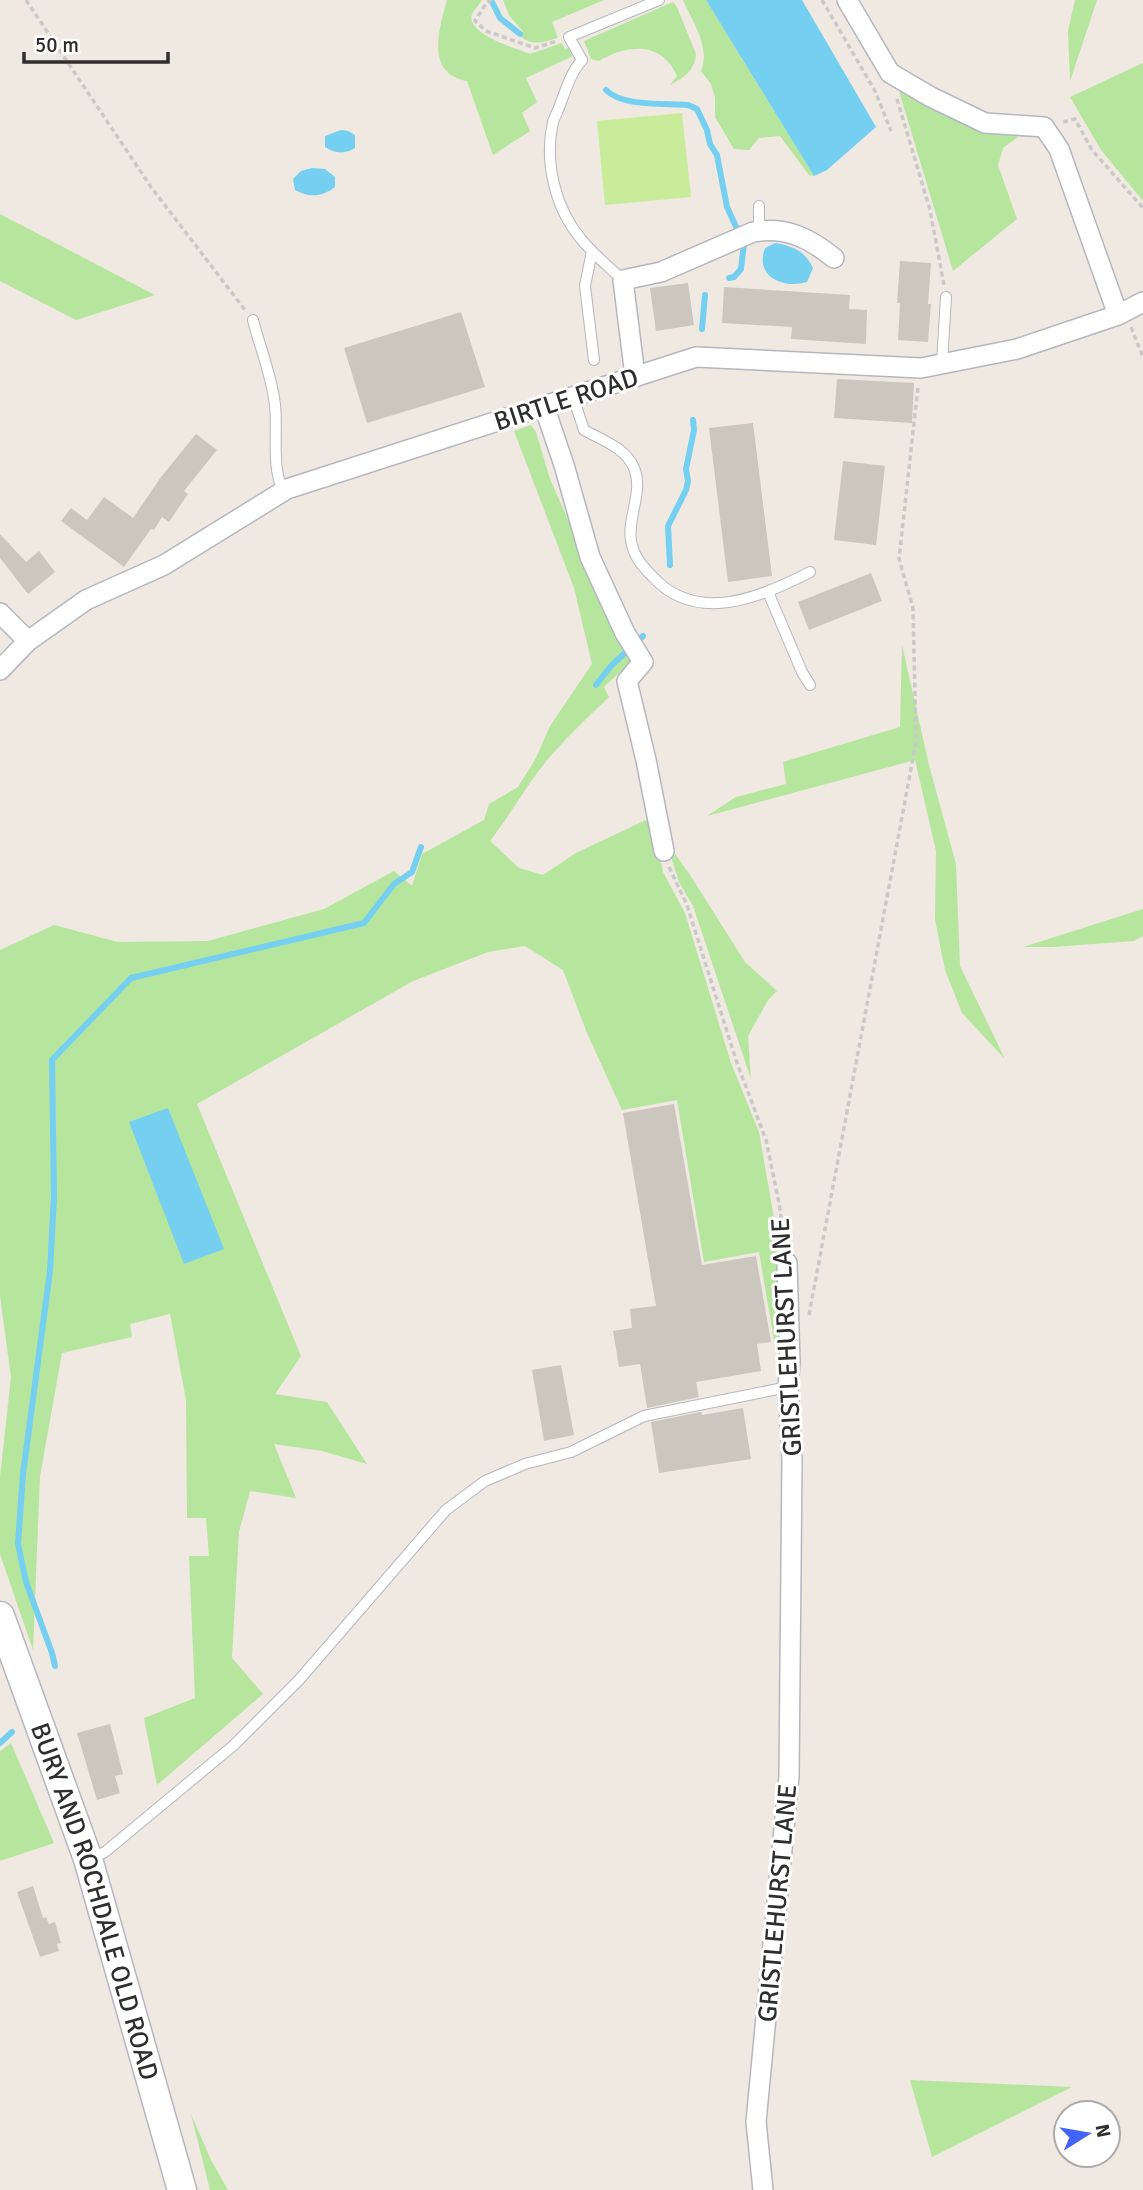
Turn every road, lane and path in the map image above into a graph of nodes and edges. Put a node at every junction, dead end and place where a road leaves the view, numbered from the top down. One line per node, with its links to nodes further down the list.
1 (26, 0): 20 (path)
2 (492, 0): 6 (path)
3 (659, 0): 7 (lane)
4 (822, 0): 10 (path)
5 (847, 0): 8 (street)
6 (486, 1): 7 (path)
7 (569, 37): 14 (lane)
8 (890, 73): 9 (street); 17 (path)
9 (1044, 127): 12 (path); 19 (street)
10 (891, 131)
11 (758, 206): 13 (lane)
12 (1143, 208)
13 (756, 232): 15 (street); 16 (street)
14 (592, 251): 16 (lane); 22 (lane)
15 (834, 258)
16 (623, 281): 25 (street)
17 (946, 298): 23 (lane)
18 (1143, 302): 19 (street, BIRTLE ROAD)
19 (1122, 313): 21 (path); 23 (street, BIRTLE ROAD)
20 (253, 320): 28 (lane)
21 (1143, 357)
22 (594, 360)
23 (942, 364): 24 (street, BIRTLE ROAD)
24 (921, 368): 25 (street, BIRTLE ROAD); 37 (path)
25 (635, 376): 26 (street, BIRTLE ROAD)
26 (573, 397): 27 (street, BIRTLE ROAD); 30 (lane)
27 (544, 406): 28 (street, BIRTLE ROAD); 35 (street)
28 (283, 491): 32 (street, BIRTLE ROAD)
29 (810, 572): 30 (lane)
30 (768, 592): 34 (lane)
31 (0, 613): 32 (street)
32 (28, 641): 33 (street, BIRTLE ROAD)
33 (0, 670)
34 (810, 685)
35 (664, 851): 36 (path, GRISTLEHURST LANE)
36 (787, 1263): 38 (street, GRISTLEHURST LANE)
37 (809, 1315)
38 (788, 1387): 40 (lane); 42 (street, GRISTLEHURST LANE)
39 (0, 1616): 40 (main road, BURY AND ROCHDALE OLD ROAD)
40 (88, 1859): 41 (main road, BURY AND ROCHDALE OLD ROAD)
41 (183, 2190)
42 (763, 2190)

